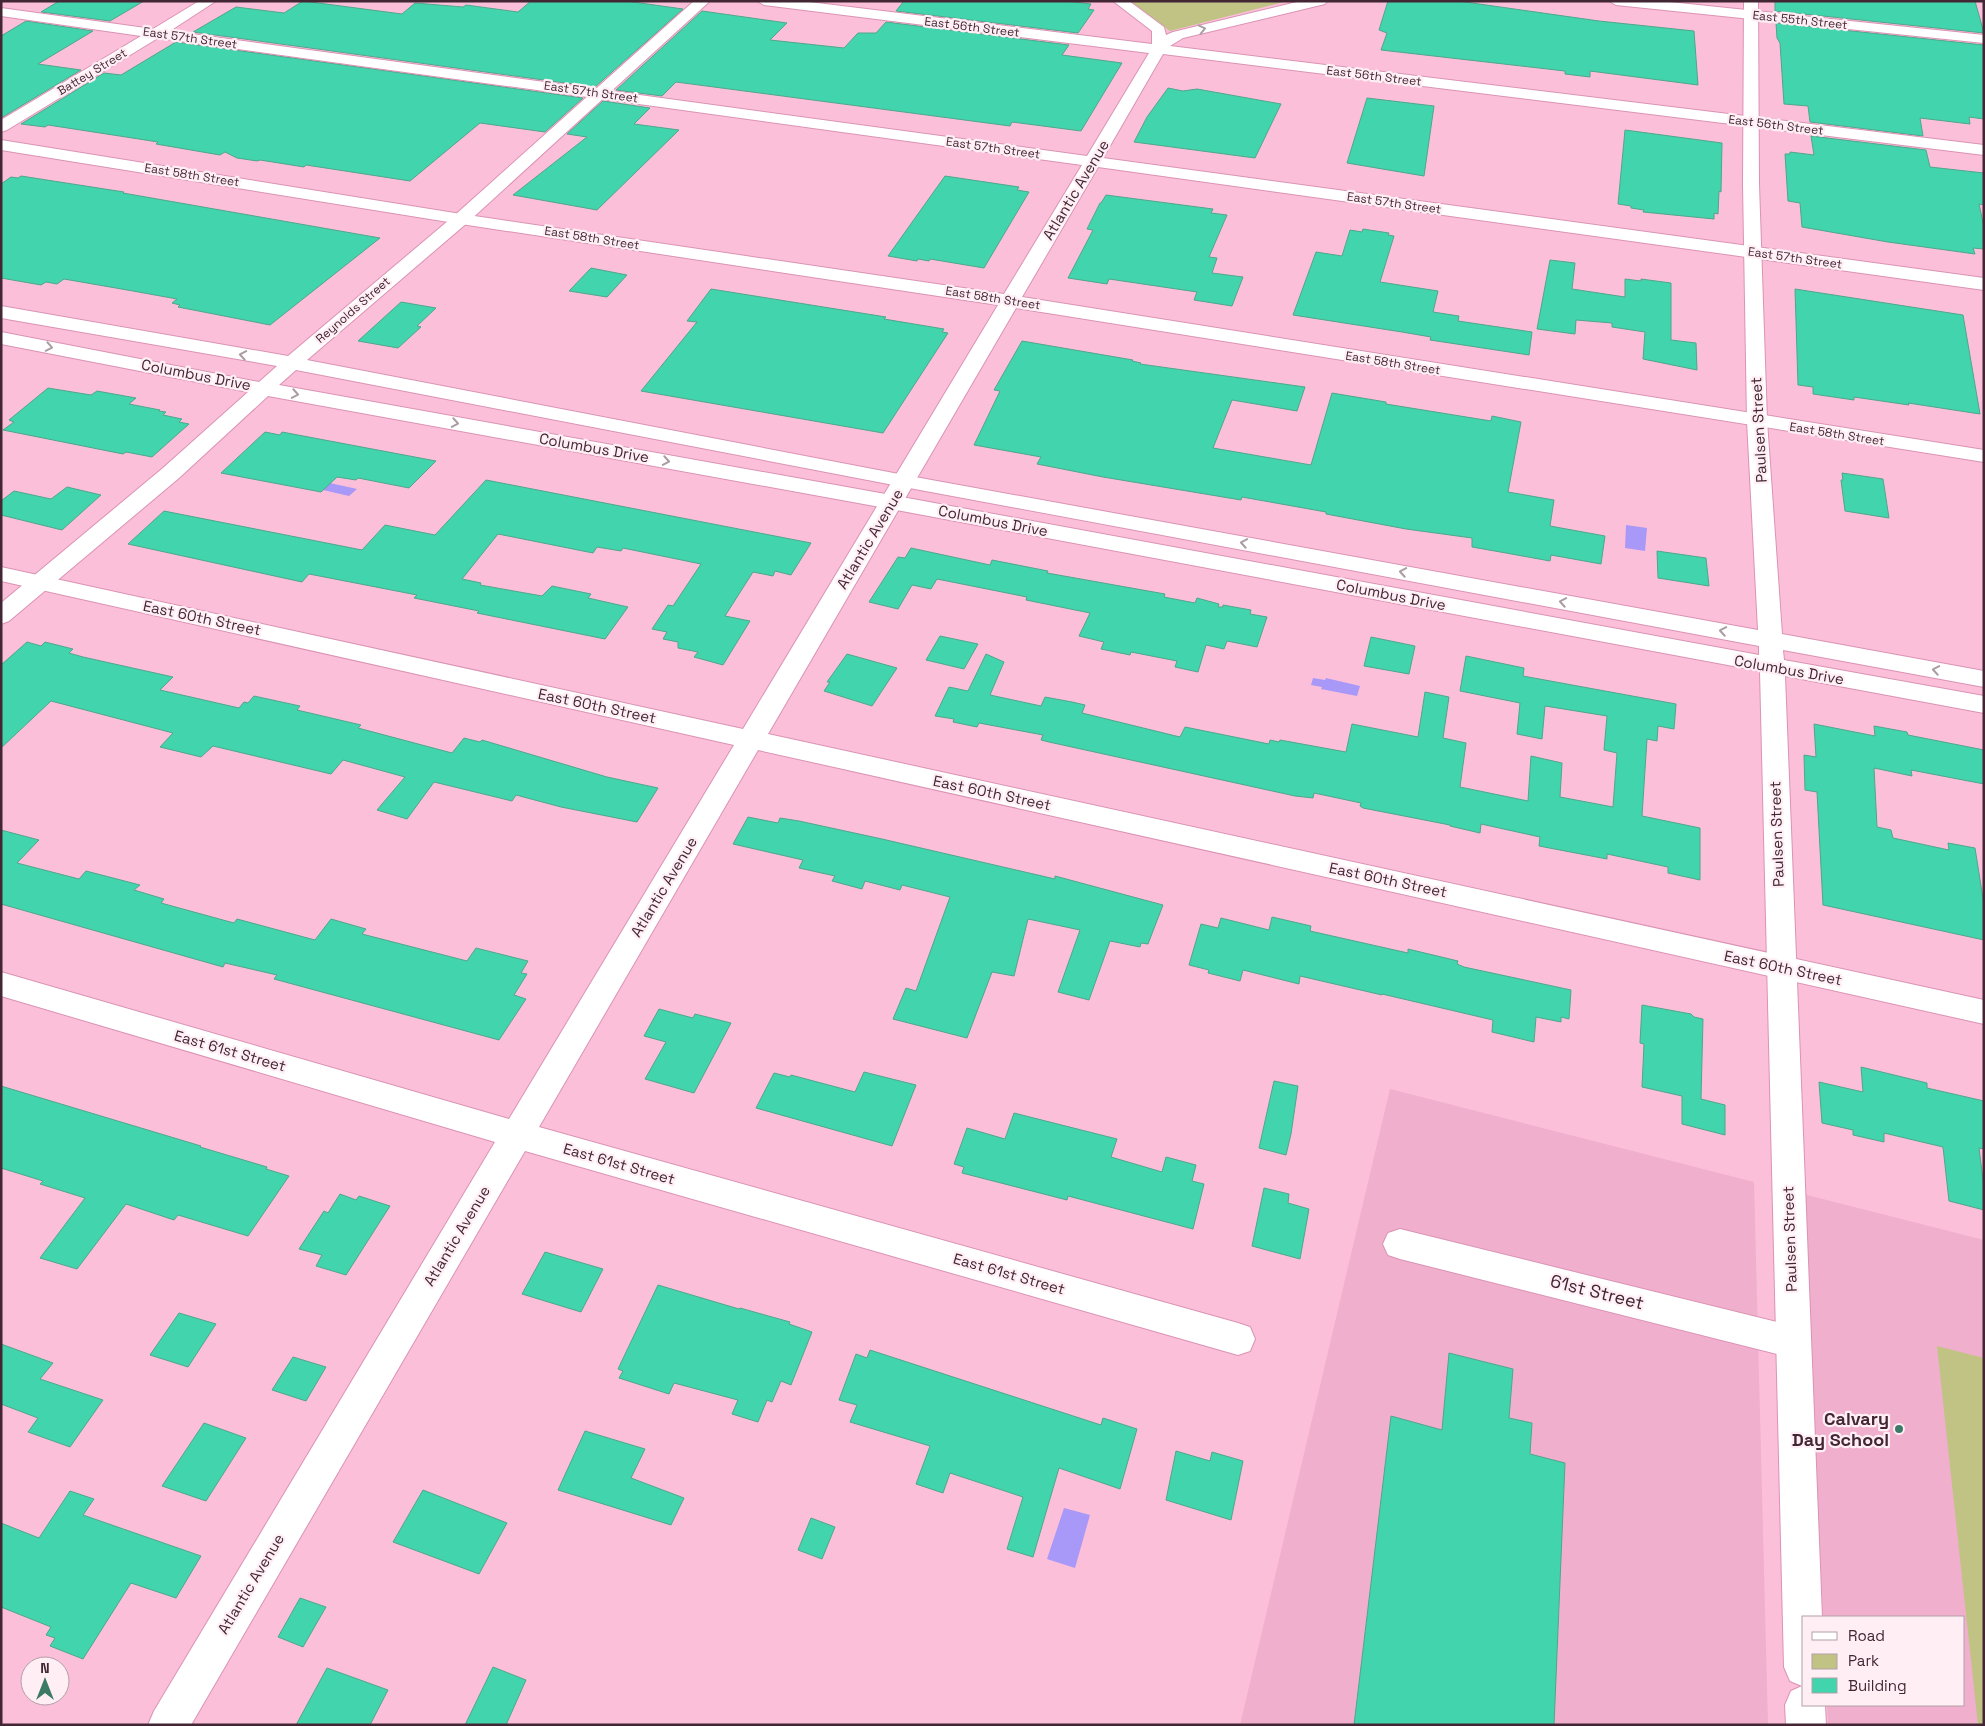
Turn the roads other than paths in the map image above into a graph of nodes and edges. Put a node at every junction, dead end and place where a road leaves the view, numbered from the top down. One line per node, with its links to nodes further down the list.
1 (209, 1): 9 (street, Battey Street)
2 (703, 1): 12 (street, Reynolds Street)
3 (764, 1): 11 (street, East 56th Street)
4 (1120, 1): 11 (street)
5 (1320, 1): 11 (street, Atlantic Avenue, one-way to 5)
6 (1616, 1): 7 (street, East 55th Street)
7 (1751, 8): 10 (street, East 55th Street); 13 (street, Paulsen Street)
8 (1, 12): 9 (street, East 57th Street)
9 (156, 33): 12 (street, East 57th Street); 14 (street, Battey Street)
10 (1984, 39)
11 (1159, 50): 13 (street, East 56th Street); 17 (street, Atlantic Avenue)
12 (601, 94): 17 (street, East 57th Street); 18 (street, Reynolds Street)
13 (1750, 122): 16 (street, East 56th Street); 19 (street, Paulsen Street)
14 (1, 127)
15 (1, 145): 18 (street, East 58th Street)
16 (1984, 150)
17 (1093, 162): 19 (street, East 57th Street); 21 (street, Atlantic Avenue)
18 (461, 218): 21 (street, East 58th Street); 24 (street, Reynolds Street)
19 (1752, 252): 20 (street, East 57th Street); 26 (street, Paulsen Street)
20 (1984, 284)
21 (1010, 301): 26 (street, East 58th Street); 28 (street, Atlantic Avenue)
22 (1, 312): 24 (street, Columbus Drive, one-way to 22)
23 (1, 338): 25 (street, Columbus Drive, one-way to 25)
24 (292, 363): 25 (street, Reynolds Street); 28 (street, Columbus Drive)
25 (265, 388): 28 (street, Columbus Drive, one-way to 28); 30 (street, Reynolds Street)
26 (1757, 422): 27 (street, East 58th Street); 32 (street, Paulsen Street)
27 (1984, 456)
28 (898, 491): 32 (street, Columbus Drive, one-way to 28); 33 (street, Columbus Drive); 36 (street, Atlantic Avenue)
29 (1, 574): 30 (street, East 60th Street)
30 (39, 582): 31 (street, Reynolds Street); 36 (street, East 60th Street)
31 (1, 616)
32 (1771, 640): 33 (street, Paulsen Street); 34 (street, Columbus Drive, one-way to 32)
33 (1772, 667): 35 (street, Columbus Drive); 37 (street, Paulsen Street)
34 (1984, 679)
35 (1984, 705)
36 (751, 740): 37 (street, East 60th Street); 40 (street, Atlantic Avenue)
37 (1782, 967): 39 (street, East 60th Street); 43 (street, Paulsen Street)
38 (1, 984): 40 (street, East 61st Street)
39 (1984, 1012)
40 (517, 1135): 42 (street, East 61st Street); 46 (street, Atlantic Avenue)
41 (1400, 1244): 43 (street, 61st Street)
42 (1238, 1339)
43 (1793, 1342): 44 (street, Paulsen Street)
44 (1802, 1616)
45 (1805, 1706): 47 (street)
46 (168, 1725)
47 (1806, 1725)

